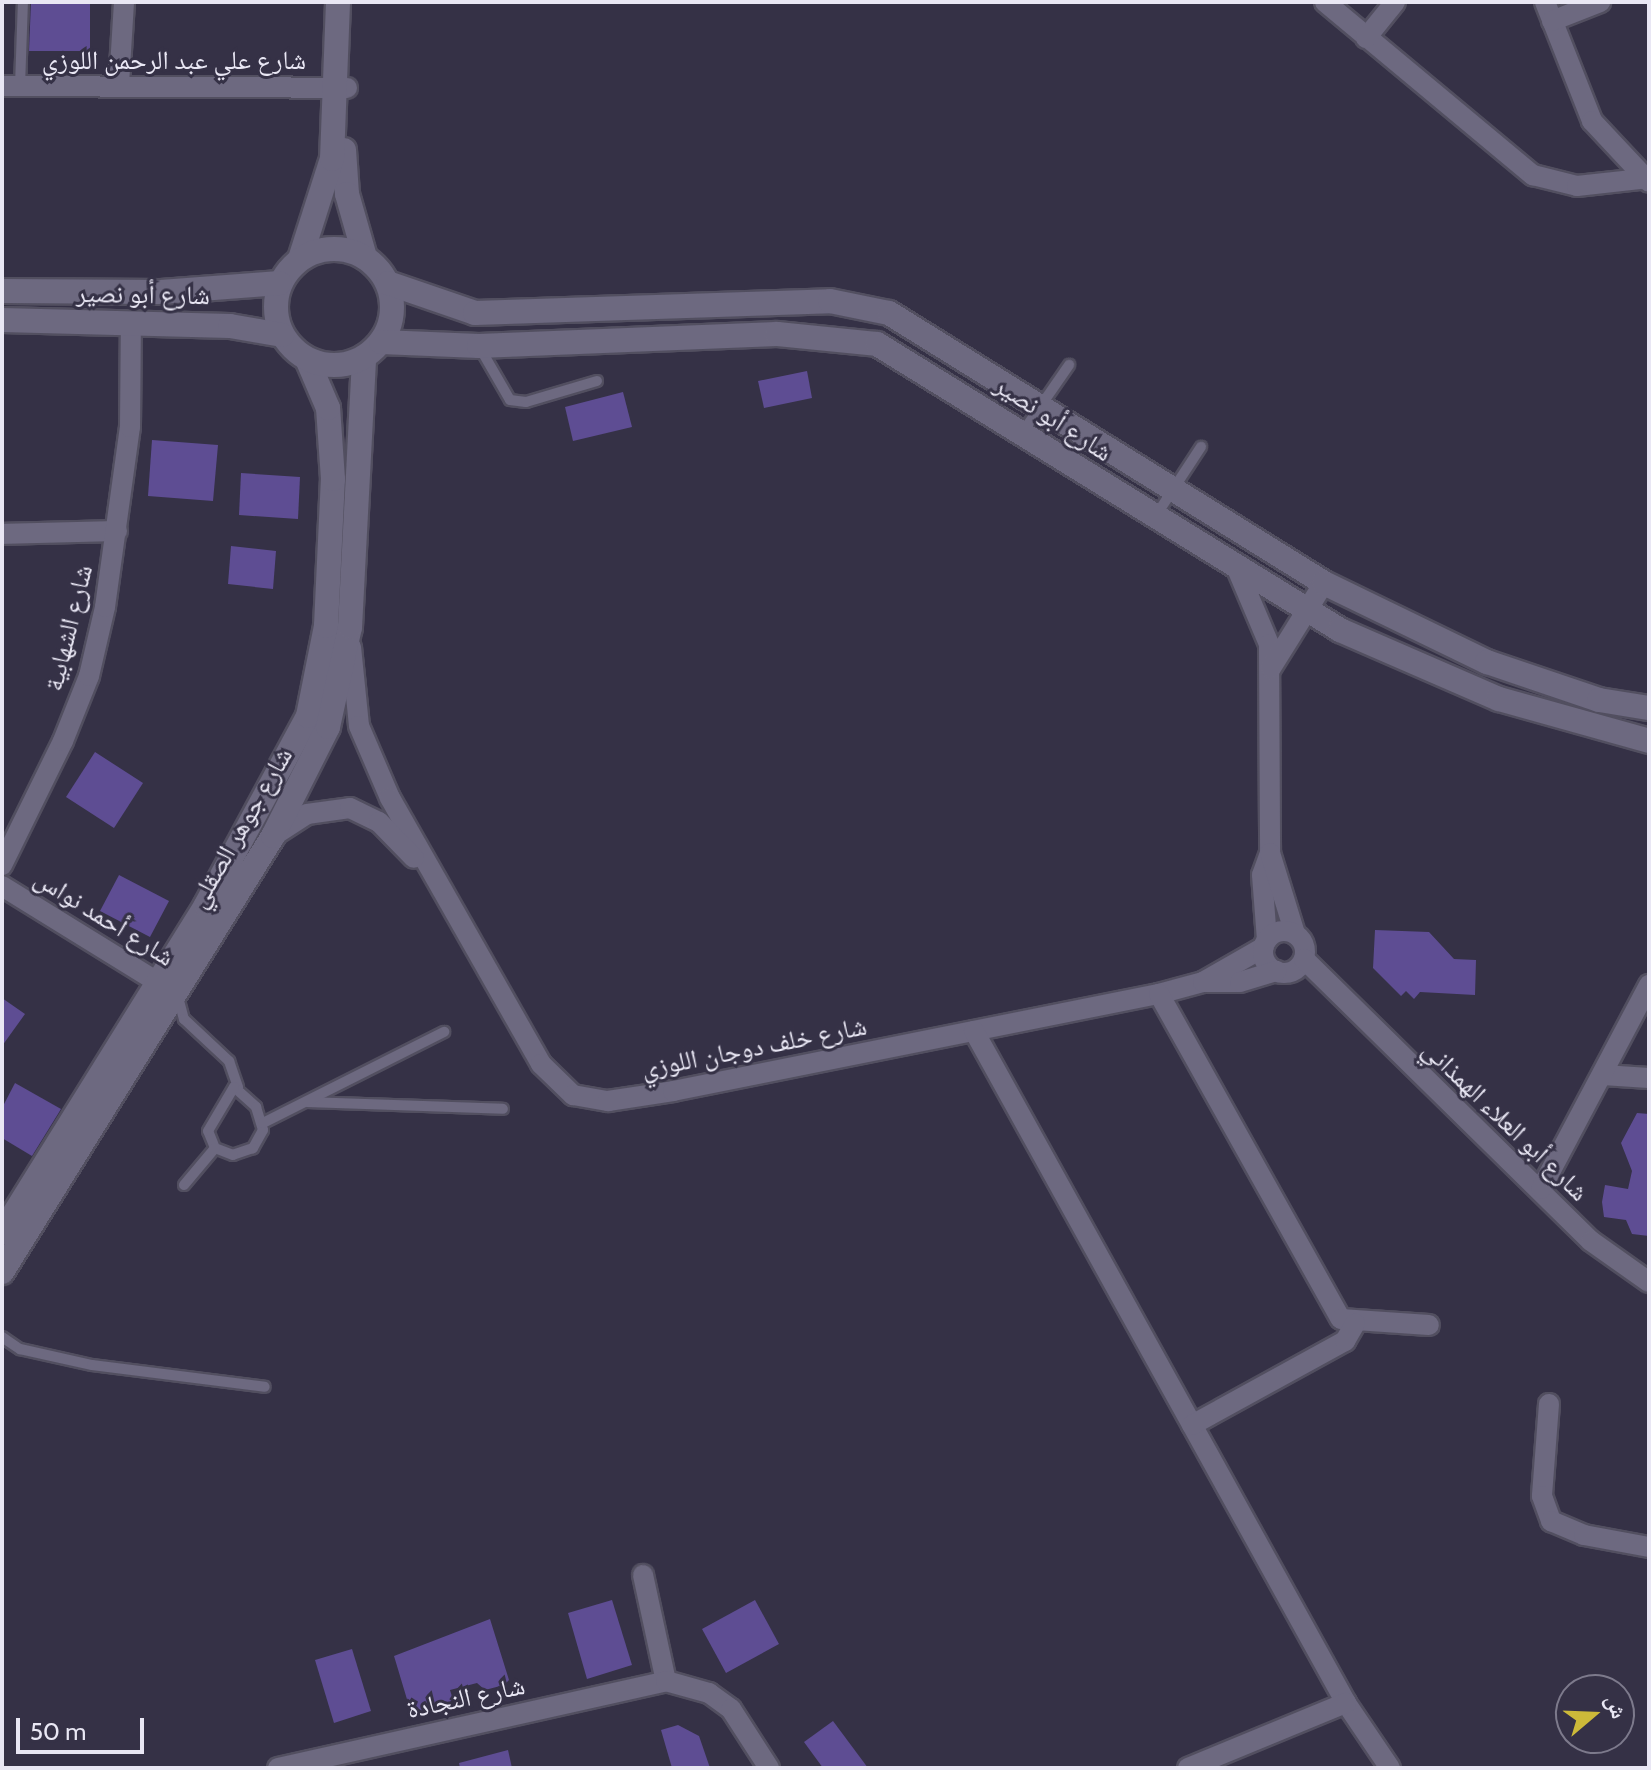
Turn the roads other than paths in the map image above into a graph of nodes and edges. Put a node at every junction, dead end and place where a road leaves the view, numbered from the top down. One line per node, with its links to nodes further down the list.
1 (23, 2): 11 (lane)
2 (124, 2): 10 (street)
3 (338, 2): 12 (main road)
4 (348, 2): 12 (main road)
5 (1325, 2): 9 (street)
6 (1395, 2): 9 (street)
7 (1600, 2): 8 (street)
8 (1548, 12): 13 (street)
9 (1366, 38): 13 (street)
10 (119, 84): 11 (street, شارع علي عبد الرحمن اللوزي); 12 (street, شارع علي عبد الرحمن اللوزي)
11 (11, 86)
12 (341, 88): 14 (main road); 15 (main road)
13 (1648, 179)
14 (365, 257): 15 (main road); 17 (main road)
15 (300, 259): 16 (main road)
16 (280, 283): 18 (main road, شارع أبو نصير); 21 (main road)
17 (388, 283): 23 (main road); 27 (main road, شارع أبو نصير)
18 (2, 291)
19 (2, 320): 20 (main road, شارع أبو نصير)
20 (131, 322): 21 (main road, شارع أبو نصير); 32 (street, شارع الشهابية)
21 (282, 335): 24 (main road)
22 (479, 346): 23 (main road, شارع أبو نصير); 26 (lane); 28 (main road, شارع أبو نصير)
23 (372, 350): 24 (main road); 37 (main road, شارع جوهر الصقلي)
24 (307, 359): 51 (main road, شارع جوهر الصقلي)
25 (1069, 365): 27 (lane)
26 (597, 381)
27 (1042, 404): 28 (lane); 30 (main road, شارع أبو نصير)
28 (1022, 433): 31 (main road, شارع أبو نصير)
29 (1201, 447): 30 (lane)
30 (1174, 489): 31 (lane); 35 (main road, شارع أبو نصير)
31 (1154, 519): 34 (main road, شارع أبو نصير)
32 (117, 531): 33 (street, شارع الشهابية); 43 (street, شارع الشهابية)
33 (2, 534)
34 (1238, 571): 36 (main road, شارع أبو نصير); 38 (street)
35 (1324, 583): 36 (street); 39 (main road, شارع أبو نصير)
36 (1308, 613): 38 (street); 40 (main road, شارع أبو نصير)
37 (350, 627): 41 (main road, شارع جوهر الصقلي); 44 (street, شارع خلف دوجان اللوزي)
38 (1269, 671): 42 (street)
39 (1649, 708)
40 (1649, 741)
41 (273, 836): 44 (street, شارع خلف دوجان اللوزي); 51 (main road, شارع جوهر الصقلي)
42 (1270, 853): 46 (street); 47 (street)
43 (2, 865)
44 (430, 876): 53 (street, شارع خلف دوجان اللوزي)
45 (2, 886): 51 (street, شارع أحمد نواس)
46 (1295, 934): 47 (street); 48 (street)
47 (1265, 944): 48 (street); 49 (street, شارع خلف دوجان اللوزي)
48 (1290, 968): 49 (street, شارع خلف دوجان اللوزي); 63 (street, شارع أبو العلاء الهمذاني)
49 (1203, 982): 52 (street, شارع خلف دوجان اللوزي)
50 (1649, 985): 55 (street)
51 (168, 989): 57 (lane); 64 (main road, شارع جوهر الصقلي); 65 (main road, شارع جوهر الصقلي)
52 (1159, 994): 53 (street, شارع خلف دوجان اللوزي); 67 (street)
53 (974, 1031): 72 (street)
54 (444, 1032): 58 (lane)
55 (1603, 1075): 56 (street); 63 (street)
56 (1649, 1078)
57 (238, 1087): 60 (lane); 61 (lane)
58 (305, 1102): 59 (lane); 60 (lane)
59 (503, 1109)
60 (263, 1123): 61 (lane)
61 (215, 1148): 62 (lane)
62 (184, 1185)
63 (1541, 1189): 66 (street, شارع أبو العلاء الهمذاني)
64 (2, 1233)
65 (2, 1272)
66 (1649, 1282)
67 (1355, 1324): 68 (street); 72 (street)
68 (1429, 1325)
69 (2, 1337): 70 (lane)
70 (265, 1387)
71 (1549, 1404): 73 (street)
72 (1192, 1425): 76 (street)
73 (1649, 1547)
74 (643, 1575): 75 (street)
75 (666, 1681): 77 (street, شارع النجادة); 78 (street)
76 (1346, 1703): 79 (street); 80 (street)
77 (278, 1768)
78 (769, 1768)
79 (1188, 1768)
80 (1390, 1768)

